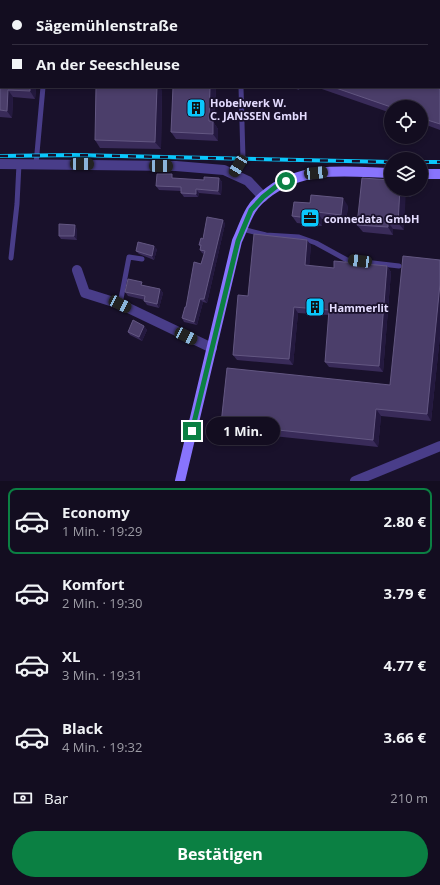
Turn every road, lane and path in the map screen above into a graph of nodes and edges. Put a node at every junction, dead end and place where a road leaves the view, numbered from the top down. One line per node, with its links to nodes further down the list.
1 (43, 88): 5 (lane)
2 (242, 88): 7 (lane)
3 (0, 164): 4 (street)
4 (19, 164): 5 (street); 12 (lane)
5 (36, 164): 7 (street)
6 (384, 173): 10 (street)
7 (233, 174): 10 (street)
8 (428, 174): 9 (street)
9 (440, 174)
10 (263, 197): 11 (street)
11 (242, 229): 14 (lane); 17 (street)
12 (11, 258)
13 (142, 259): 16 (lane)
14 (399, 266)
15 (78, 270): 16 (street)
16 (120, 304): 17 (street)
17 (212, 348): 19 (street)
18 (440, 446): 20 (street)
19 (180, 481)
20 (355, 481)

